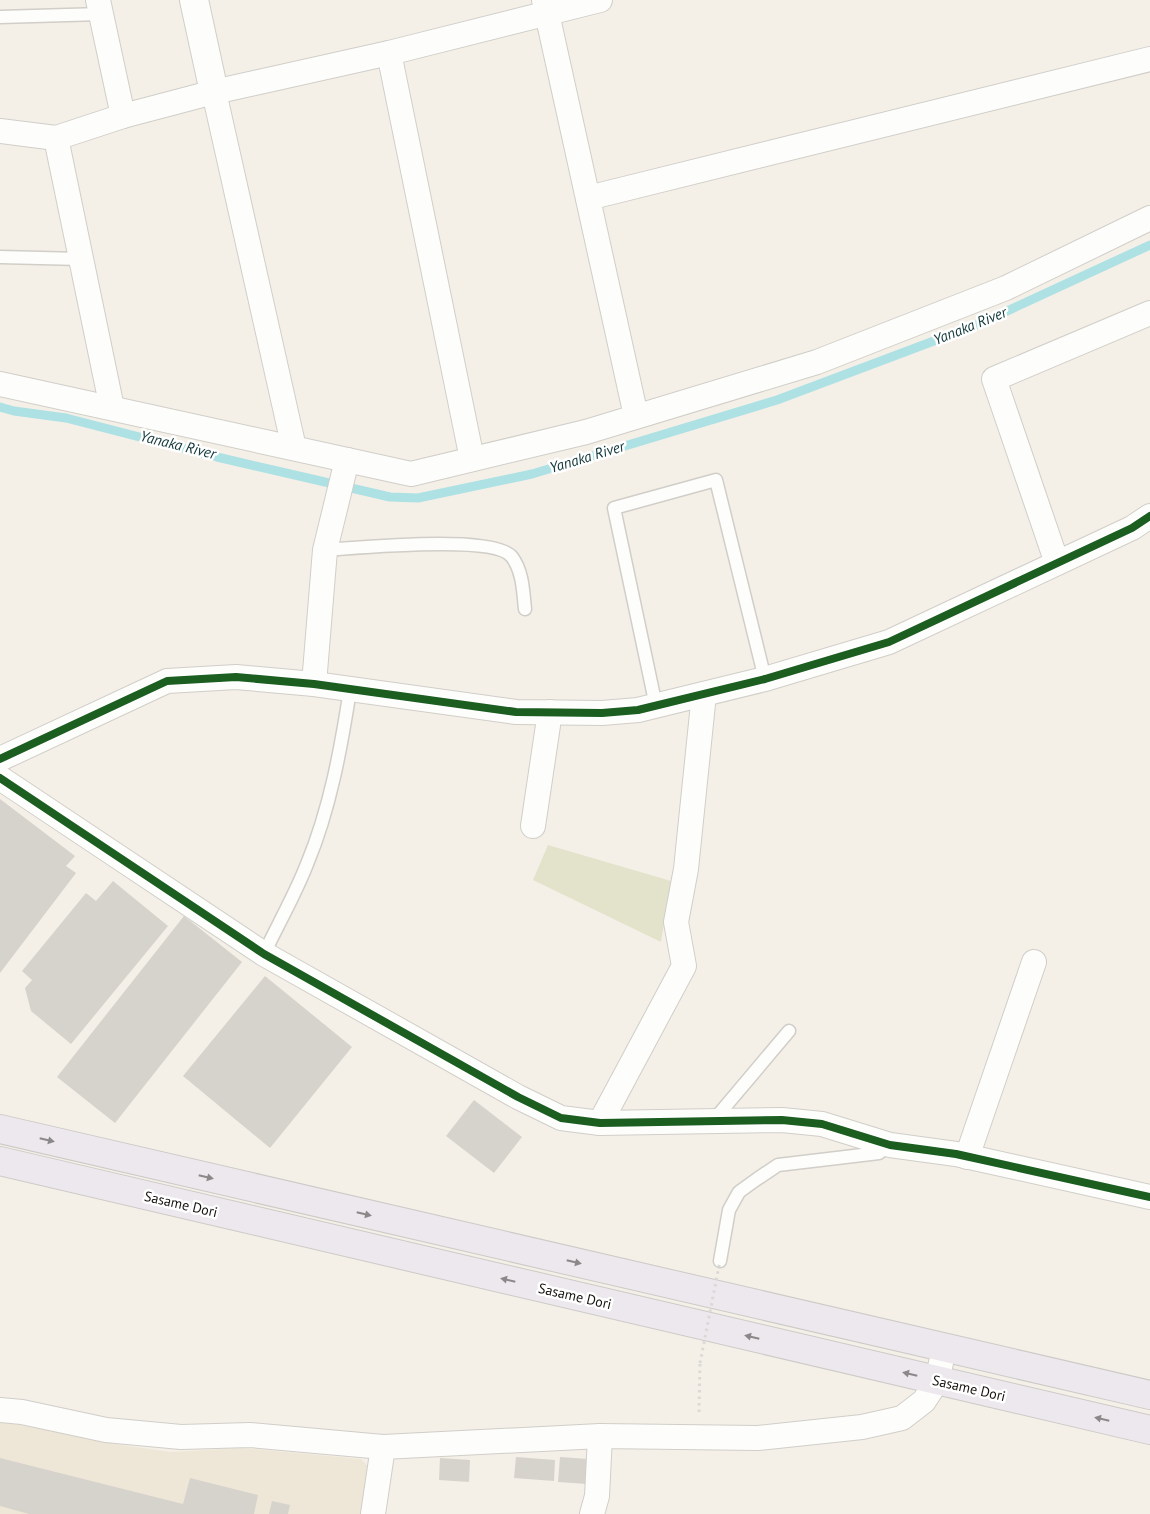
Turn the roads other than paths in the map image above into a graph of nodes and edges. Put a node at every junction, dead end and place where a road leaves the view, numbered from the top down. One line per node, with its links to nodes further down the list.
1 (194, 0): 8 (street)
2 (600, 0): 4 (street)
3 (99, 7): 5 (lane); 9 (street)
4 (546, 7): 6 (street); 12 (street)
5 (0, 17)
6 (390, 53): 8 (street); 21 (street)
7 (1150, 59): 12 (street)
8 (214, 92): 9 (street); 20 (street)
9 (123, 116): 11 (street)
10 (0, 131): 11 (street)
11 (56, 138): 15 (street)
12 (588, 198): 19 (street)
13 (1150, 218): 19 (street)
14 (0, 257): 15 (lane)
15 (81, 259): 18 (street)
16 (1150, 313): 25 (street)
17 (0, 384): 18 (street)
18 (112, 408): 20 (street)
19 (636, 416): 21 (street)
20 (294, 448): 22 (street)
21 (472, 459): 22 (street)
22 (345, 466): 24 (street)
23 (1150, 516): 25 (street)
24 (325, 550): 26 (lane); 28 (street)
25 (1057, 564): 27 (street)
26 (525, 608)
27 (765, 679): 30 (street); 31 (lane)
28 (314, 684): 29 (street); 33 (street)
29 (350, 690): 32 (street); 36 (lane)
30 (704, 694): 31 (street); 40 (street)
31 (656, 706): 32 (street)
32 (550, 712): 35 (street)
33 (0, 759)
34 (0, 778): 36 (street)
35 (533, 826)
36 (264, 954): 40 (street)
37 (1034, 962): 43 (street)
38 (789, 1031): 39 (lane)
39 (713, 1121): 40 (street); 42 (street)
40 (600, 1123)
41 (0, 1129): 47 (main road, one-way to 47)
42 (890, 1145): 43 (street); 46 (lane)
43 (967, 1157): 45 (street)
44 (0, 1161): 48 (main road, Sasame Dori, one-way to 44)
45 (1150, 1197)
46 (720, 1261)
47 (944, 1349): 48 (street); 49 (main road)
48 (937, 1381): 51 (main road, Sasame Dori, one-way to 48); 52 (street)
49 (1150, 1395)
50 (0, 1410): 53 (street)
51 (1150, 1430)
52 (600, 1436): 53 (street); 55 (street)
53 (383, 1447): 54 (street)
54 (373, 1514)
55 (592, 1514)

